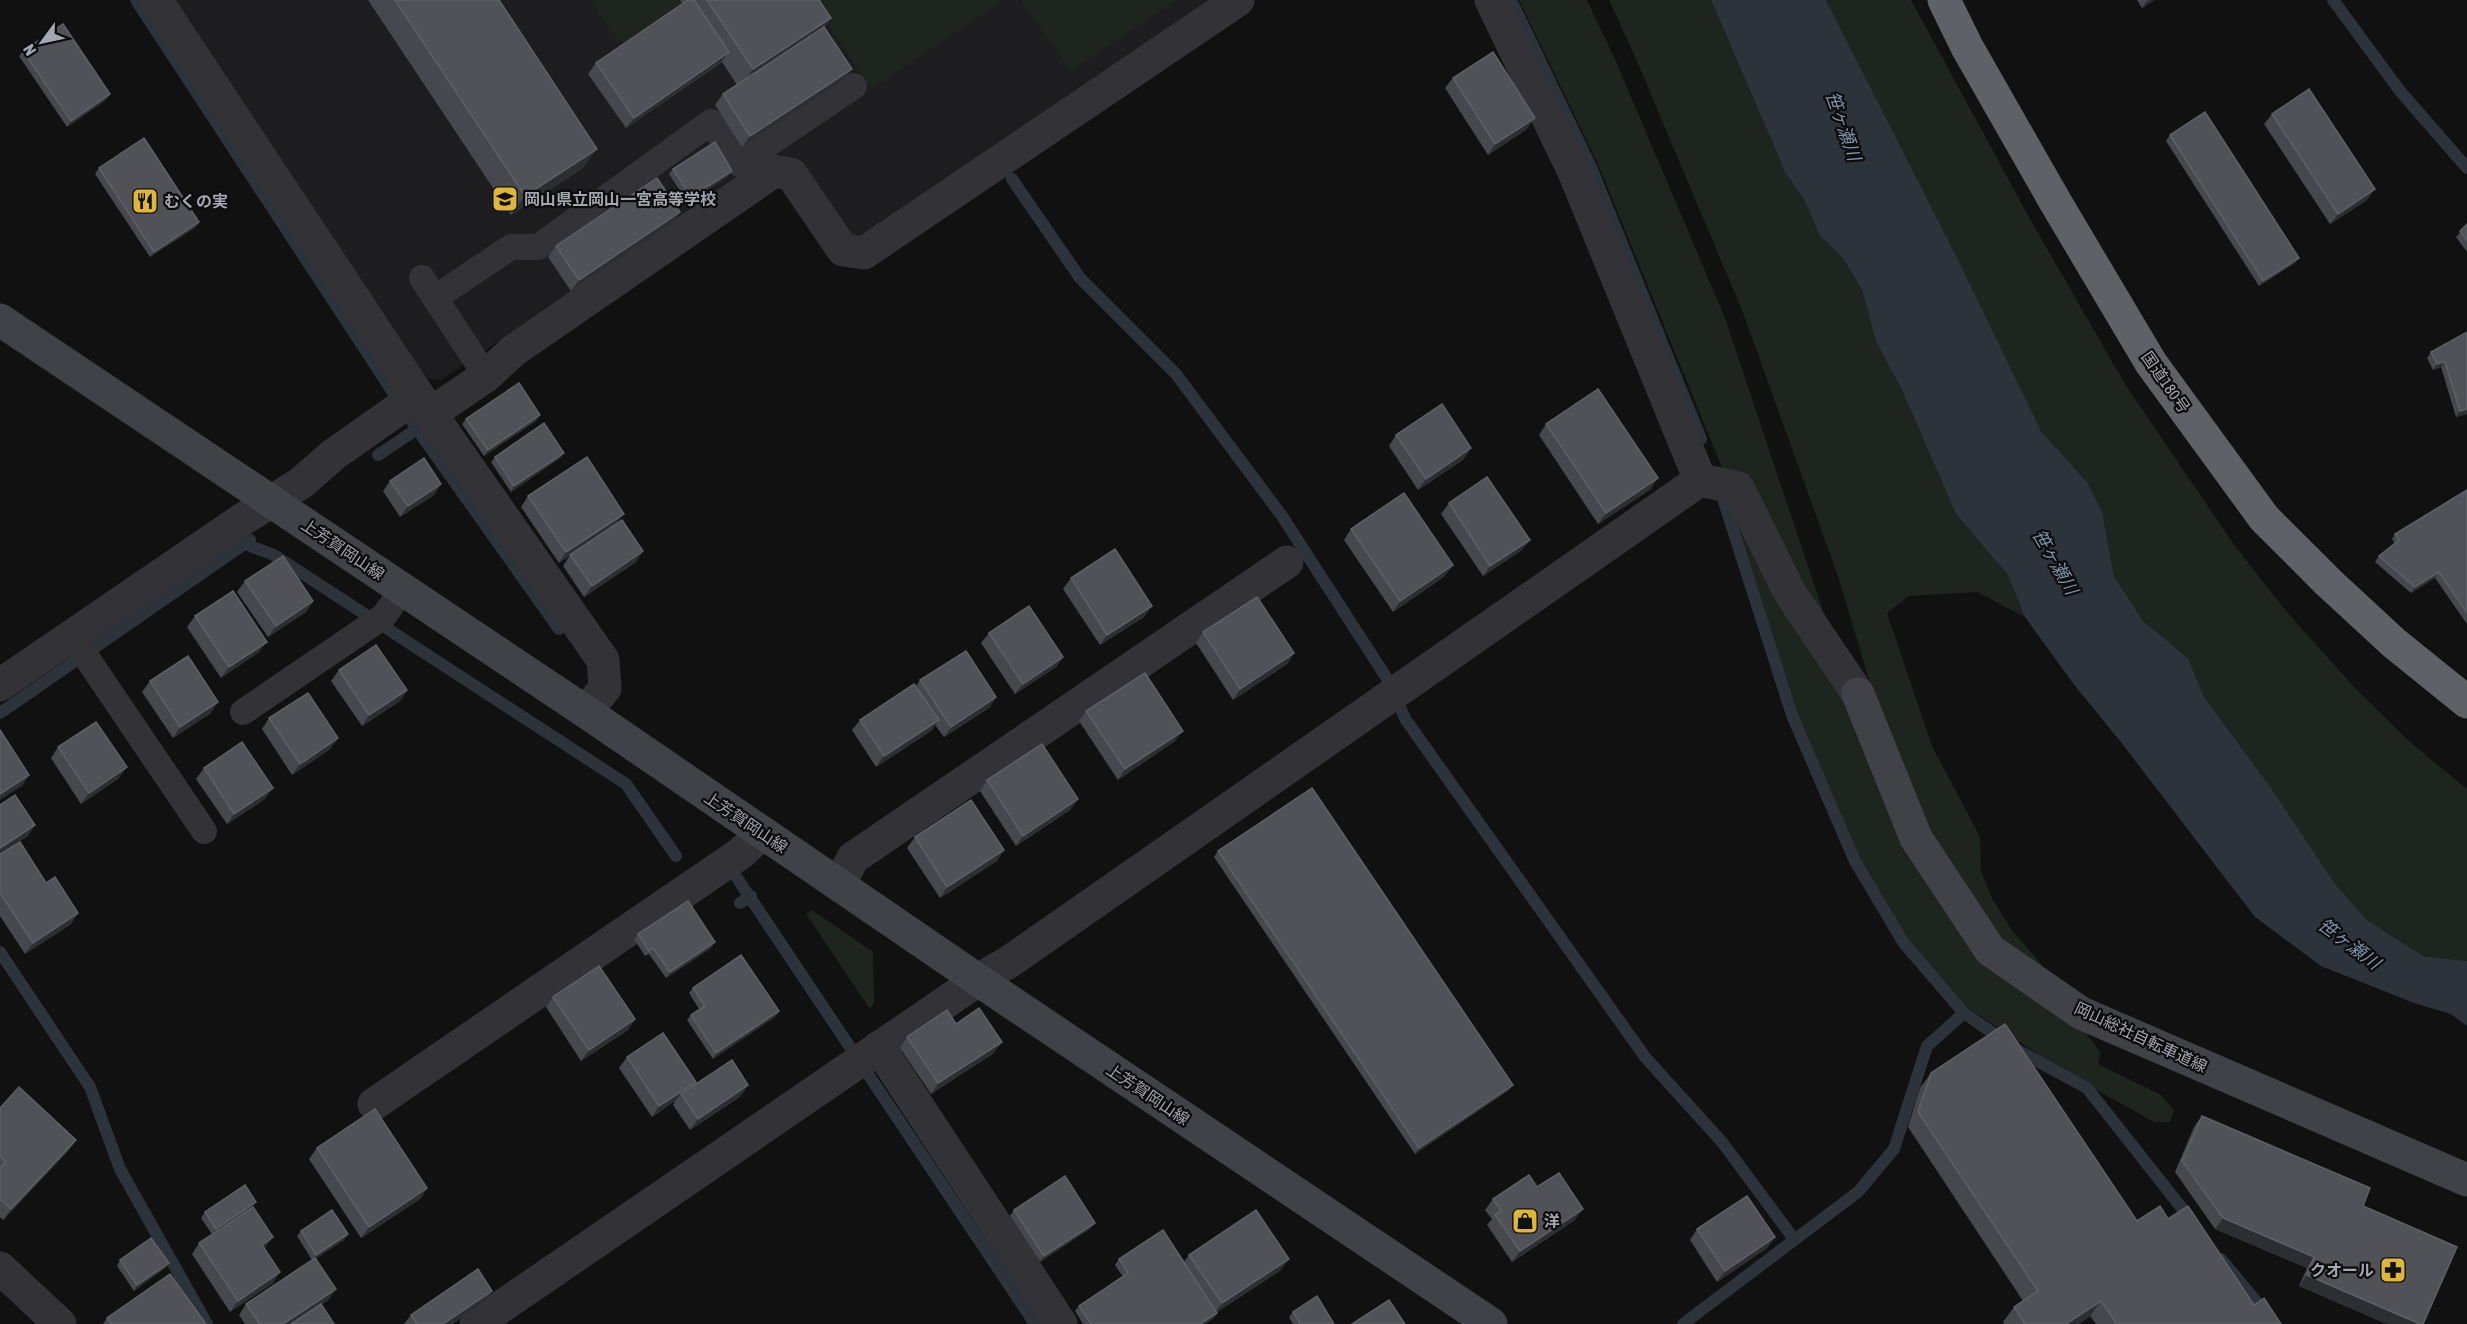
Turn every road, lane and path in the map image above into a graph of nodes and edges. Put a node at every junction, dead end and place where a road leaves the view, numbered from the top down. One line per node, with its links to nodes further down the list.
1 (156, 0): 8 (street)
2 (1238, 0): 7 (street)
3 (1491, 0): 9 (street)
4 (1944, 0): 16 (highway, 国道180号)
5 (854, 86): 7 (lane)
6 (0, 321): 10 (main road, 上芳賀岡山線)
7 (486, 376): 8 (street)
8 (414, 405): 10 (street); 18 (street)
9 (1703, 481): 15 (street); 22 (street)
10 (272, 501): 12 (main road, 上芳賀岡山線); 13 (street)
11 (1287, 562): 21 (street)
12 (403, 589): 17 (lane); 18 (main road, 上芳賀岡山線)
13 (72, 636): 14 (street); 19 (lane)
14 (0, 685)
15 (1858, 694): 25 (main road, 岡山総社自転車道線)
16 (2467, 702)
17 (243, 712)
18 (585, 712): 20 (main road, 上芳賀岡山線)
19 (204, 831)
20 (762, 833): 21 (main road, 上芳賀岡山線); 24 (street)
21 (839, 885): 22 (main road, 上芳賀岡山線)
22 (978, 980): 23 (street); 30 (main road, 上芳賀岡山線)
23 (868, 1055): 28 (street); 29 (street)
24 (374, 1104)
25 (2467, 1180)
26 (0, 1268): 27 (street)
27 (60, 1324)
28 (476, 1324)
29 (1060, 1324)
30 (1491, 1324)

